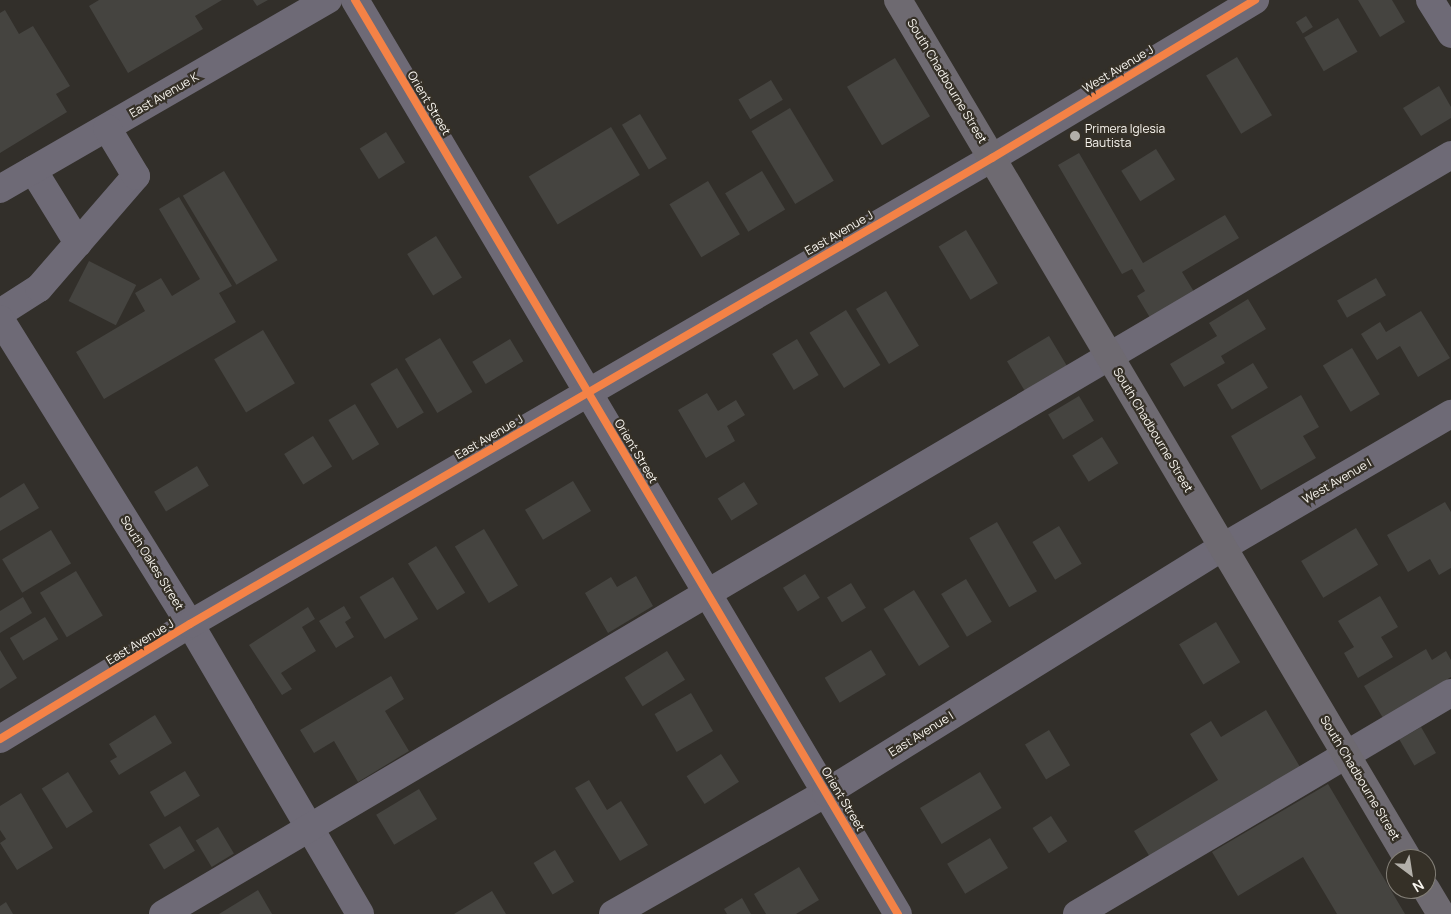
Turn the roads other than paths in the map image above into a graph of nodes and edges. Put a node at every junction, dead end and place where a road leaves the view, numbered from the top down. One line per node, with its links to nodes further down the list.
1 (328, 0): 7 (street, East Avenue K)
2 (355, 0): 16 (street, Orient Street)
3 (898, 0): 9 (main road, South Chadbourne Street)
4 (1256, 0): 9 (street, West Avenue J)
5 (1430, 0): 6 (street)
6 (1451, 34)
7 (107, 128): 10 (street, East Avenue K); 12 (street)
8 (1451, 155): 15 (street)
9 (992, 158): 15 (main road, South Chadbourne Street); 16 (street, East Avenue J)
10 (33, 170): 11 (street, East Avenue K); 12 (street)
11 (0, 189)
12 (78, 243): 13 (street)
13 (0, 313)
14 (0, 319): 20 (street, South Oakes Street)
15 (1110, 356): 18 (main road, South Chadbourne Street); 19 (street)
16 (588, 393): 19 (street, Orient Street); 20 (street, East Avenue J)
17 (1451, 414): 18 (street, West Avenue I)
18 (1223, 547): 23 (main road, South Chadbourne Street); 24 (street, East Avenue I)
19 (708, 594): 24 (street, Orient Street); 25 (street)
20 (190, 624): 22 (street, East Avenue J); 25 (street, South Oakes Street)
21 (1451, 693): 23 (street)
22 (0, 740)
23 (1346, 755): 26 (main road, South Chadbourne Street); 32 (street)
24 (826, 793): 30 (street, East Avenue I); 31 (street, Orient Street)
25 (309, 827): 28 (street); 29 (street, South Oakes Street)
26 (1402, 849)
27 (1432, 899): 33 (main road)
28 (163, 914)
29 (360, 914)
30 (614, 914)
31 (898, 914)
32 (1077, 914)
33 (1441, 914)

